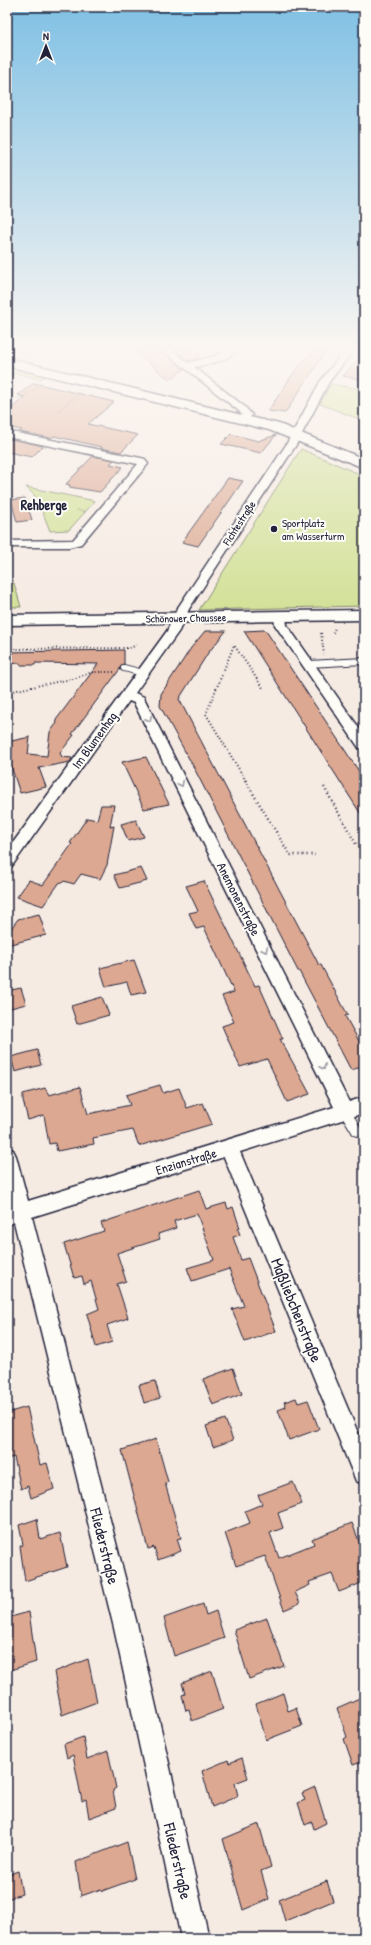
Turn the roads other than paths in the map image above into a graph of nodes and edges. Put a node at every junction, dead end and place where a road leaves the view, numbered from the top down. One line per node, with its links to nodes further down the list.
1 (30, 439): 5 (street)
2 (293, 439): 8 (street, Fichtestraße)
3 (304, 439): 4 (main road)
4 (364, 464)
5 (7, 544)
6 (364, 615): 7 (main road, Schönower Chaussee)
7 (280, 617): 8 (main road, Schönower Chaussee); 11 (street)
8 (180, 618): 9 (main road, Schönower Chaussee); 13 (street, Im Blumenhag)
9 (7, 620)
10 (364, 661): 11 (lane)
11 (309, 664): 15 (street)
12 (121, 670): 13 (lane)
13 (143, 673): 14 (street, Im Blumenhag)
14 (127, 695): 16 (street, Im Blumenhag); 18 (street, Anemonenstraße, one-way to 18)
15 (364, 745)
16 (7, 862)
17 (364, 1105): 18 (street, Enzianstraße)
18 (345, 1111): 19 (lane); 20 (street, Enzianstraße)
19 (357, 1132)
20 (229, 1148): 22 (street, Enzianstraße); 23 (street, Maßliebchenstraße)
21 (7, 1156): 22 (street, Fliederstraße)
22 (14, 1214): 24 (street, Fliederstraße)
23 (364, 1473)
24 (195, 1938)

